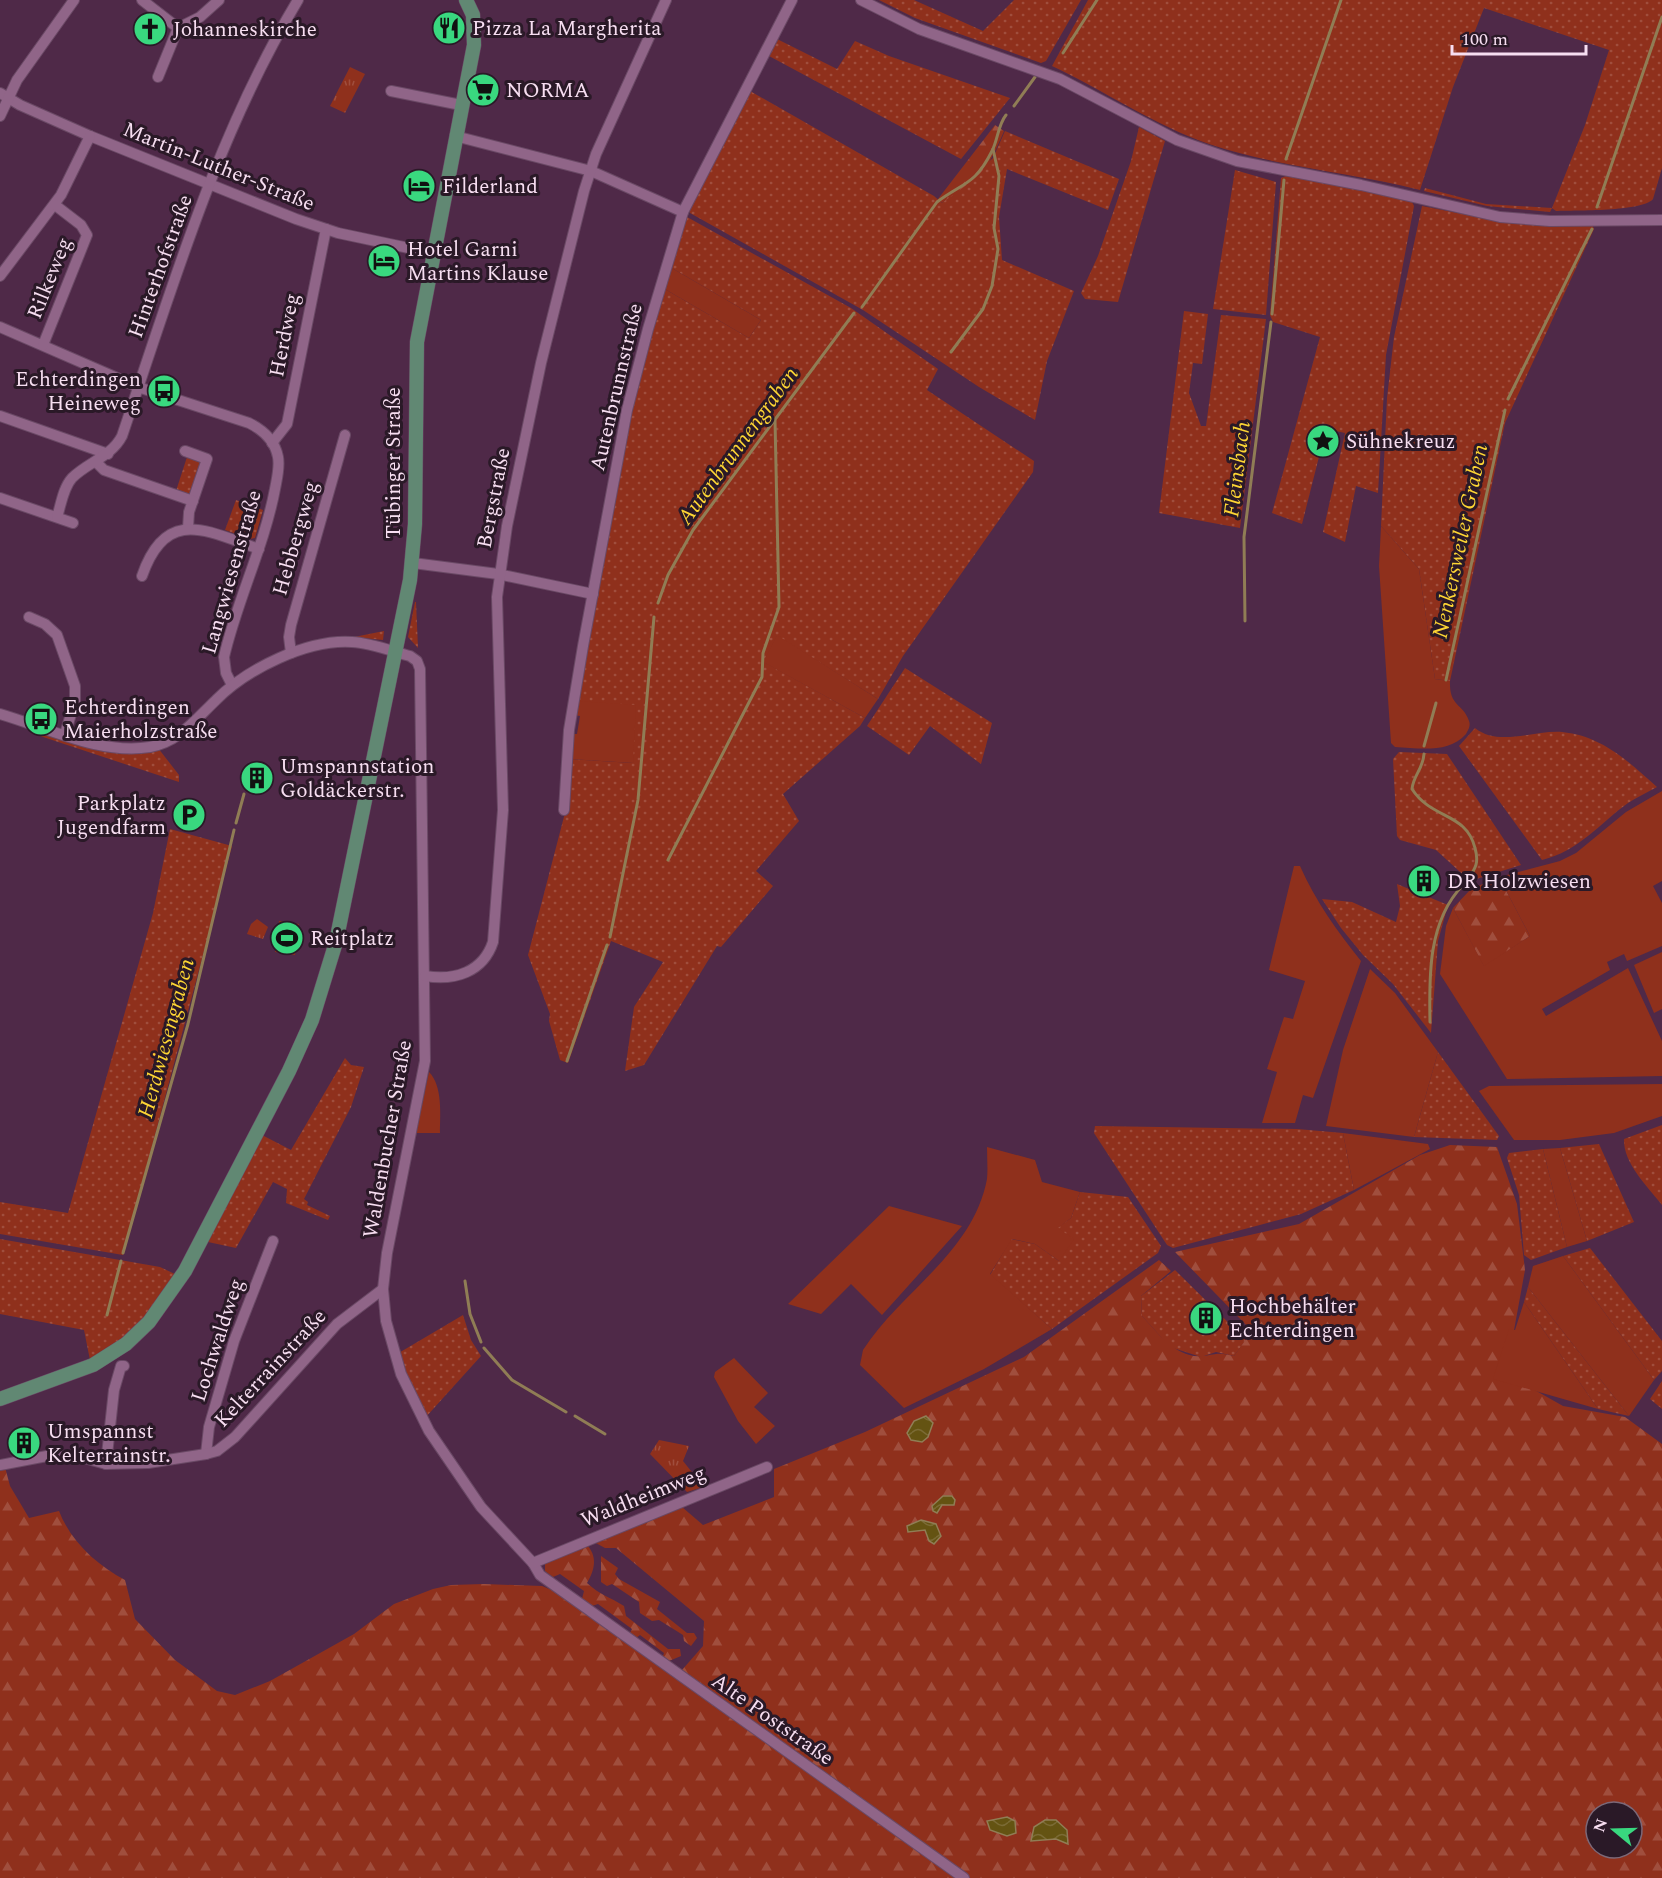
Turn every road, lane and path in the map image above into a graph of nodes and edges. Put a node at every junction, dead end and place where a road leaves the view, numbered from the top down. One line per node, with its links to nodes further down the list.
1 (74, 0): 12 (street)
2 (142, 0): 9 (street)
3 (219, 0): 9 (street)
4 (298, 0): 18 (street, Hinterhofstraße)
5 (467, 0): 13 (main road, Tübinger Straße)
6 (666, 0): 17 (street, Bergstraße)
7 (792, 0): 20 (street, Autenbrunnstraße)
8 (861, 0): 21 (street)
9 (178, 28): 10 (street)
10 (158, 77)
11 (391, 92): 13 (street)
12 (4, 96): 14 (street); 15 (street, Martin-Luther-Straße)
13 (461, 105): 16 (main road, Tübinger Straße)
14 (0, 116)
15 (90, 136): 18 (street, Martin-Luther-Straße); 19 (street)
16 (455, 136): 17 (street); 23 (main road, Tübinger Straße)
17 (591, 171): 20 (street); 41 (street, Bergstraße)
18 (210, 186): 22 (street, Martin-Luther-Straße); 27 (street, Hinterhofstraße)
19 (55, 205): 24 (street); 26 (street, Rilkeweg)
20 (683, 213): 43 (street, Autenbrunnstraße)
21 (1662, 220)
22 (326, 229): 23 (street, Martin-Luther-Straße); 30 (street, Herdweg)
23 (432, 253): 40 (main road, Tübinger Straße)
24 (0, 276)
25 (0, 327): 26 (street)
26 (43, 345): 27 (street)
27 (138, 387): 30 (street); 32 (street, Hinterhofstraße)
28 (0, 416): 32 (street)
29 (345, 435): 46 (street, Hebbergweg)
30 (273, 443): 39 (street, Langwiesenstraße)
31 (185, 451): 35 (street)
32 (108, 454): 33 (street, Hinterhofstraße)
33 (96, 462): 35 (street); 36 (street, Hinterhofstraße)
34 (0, 498): 36 (street)
35 (192, 501): 38 (street)
36 (57, 517): 37 (street)
37 (73, 523)
38 (188, 528): 39 (street); 42 (street)
39 (260, 549): 47 (street, Langwiesenstraße)
40 (413, 563): 41 (street); 45 (main road, Tübinger Straße)
41 (498, 574): 43 (street); 51 (street, Bergstraße)
42 (142, 576)
43 (593, 594): 50 (street, Autenbrunnstraße)
44 (29, 617): 49 (street)
45 (395, 652): 46 (street, Waldenbucher Straße); 51 (street, Waldenbucher Straße); 55 (main road, Tübinger Straße)
46 (291, 653): 47 (street, Waldenbucher Straße)
47 (232, 685): 49 (street, Waldenbucher Straße)
48 (0, 714): 49 (street, Waldenbucher Straße)
49 (65, 734)
50 (564, 810)
51 (425, 976): 53 (street, Waldenbucher Straße)
52 (273, 1241): 56 (street, Lochwaldweg)
53 (383, 1289): 56 (street, Kelterrainstraße); 60 (street, Waldenbucher Straße)
54 (124, 1366): 57 (street)
55 (0, 1399)
56 (206, 1454): 57 (street, Kelterrainstraße)
57 (106, 1464): 58 (street, Kelterrainstraße)
58 (0, 1465)
59 (767, 1467): 60 (street, Waldheimweg)
60 (533, 1563): 61 (street, Waldenbucher Straße)
61 (561, 1590): 62 (street, Alte Poststraße)
62 (964, 1878)

